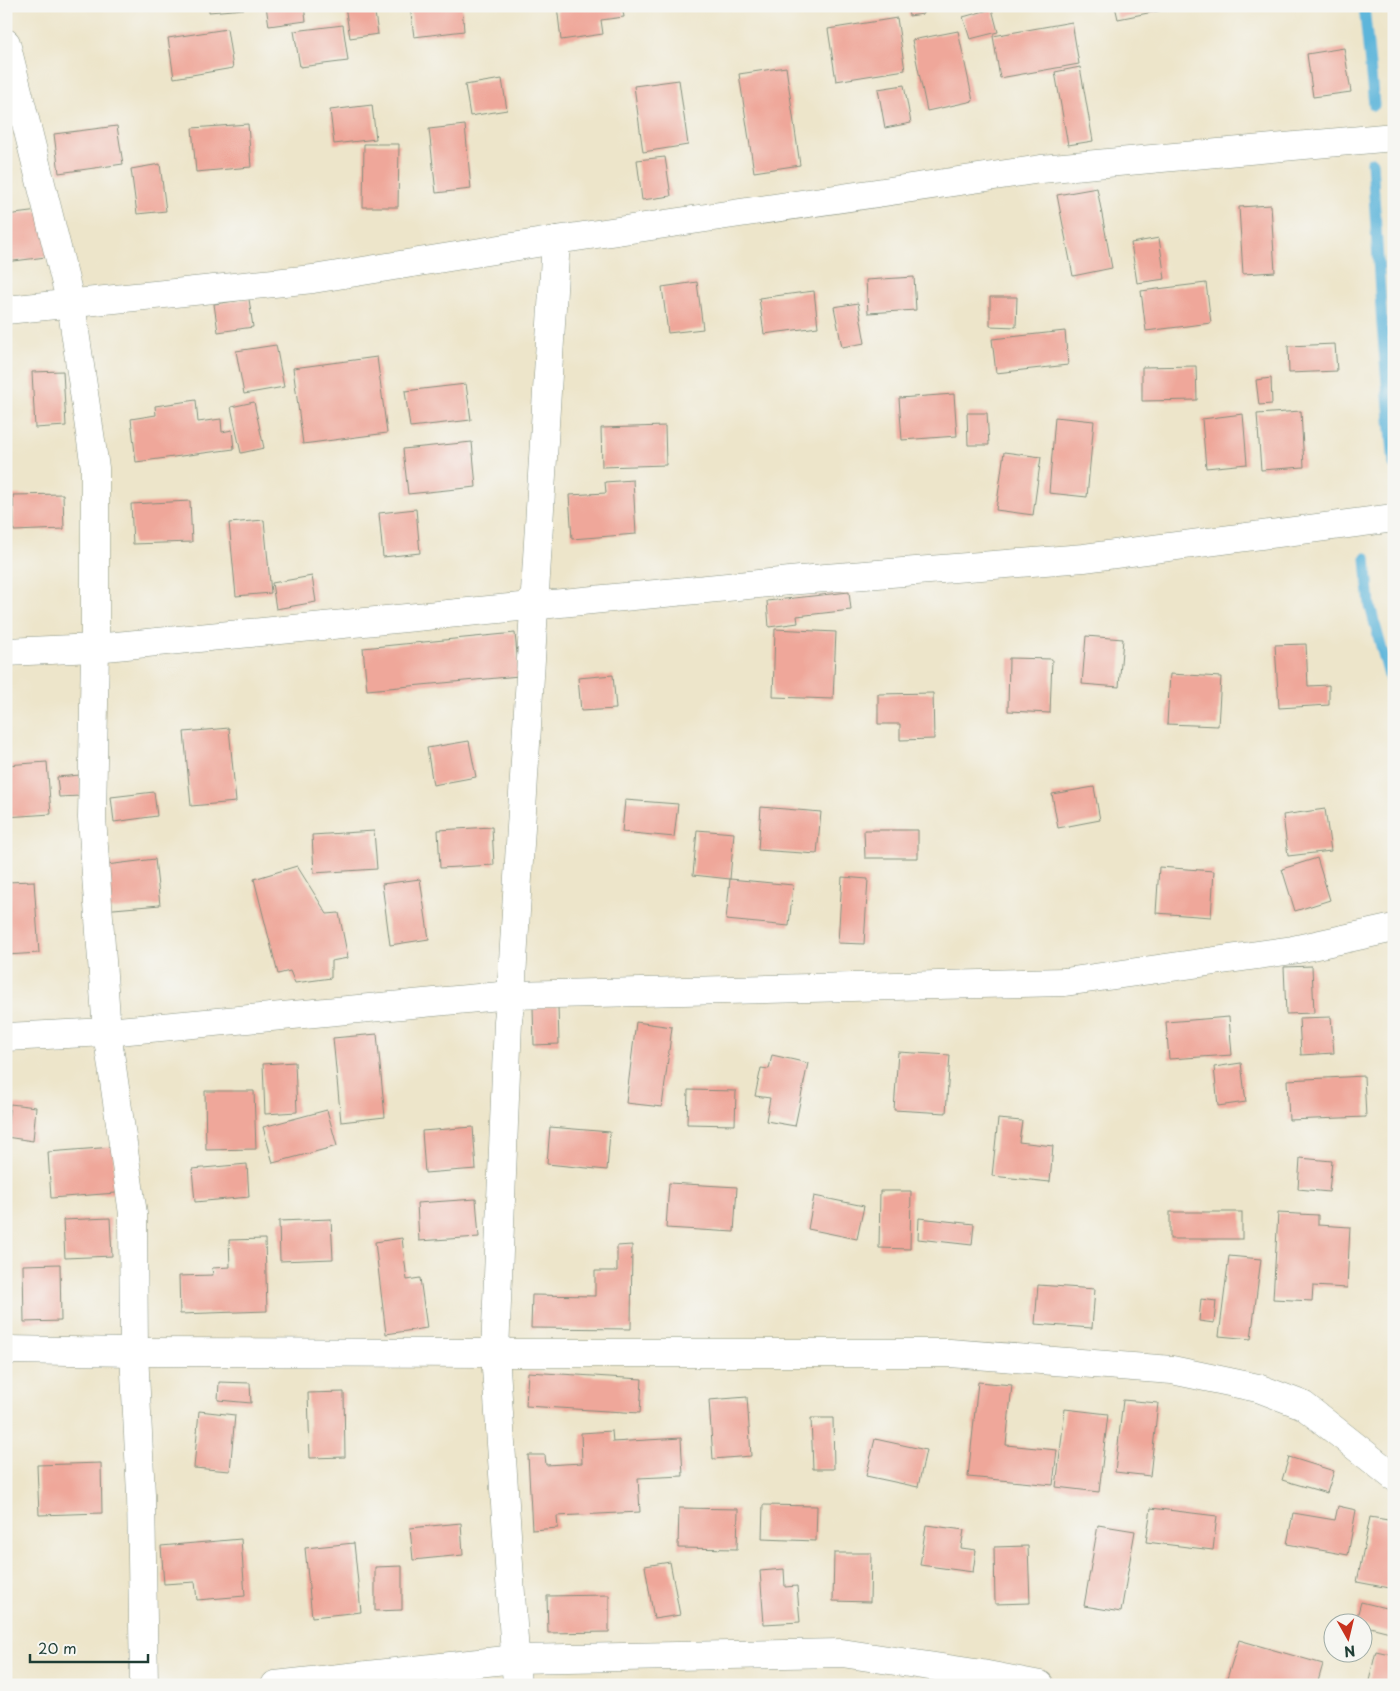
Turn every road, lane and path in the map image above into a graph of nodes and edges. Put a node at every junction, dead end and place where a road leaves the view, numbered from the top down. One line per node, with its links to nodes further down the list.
1 (6, 43): 4 (street)
2 (1394, 137): 3 (street)
3 (556, 240): 4 (street); 7 (street)
4 (71, 304): 5 (street); 8 (street)
5 (6, 310)
6 (1394, 518): 7 (street)
7 (535, 607): 8 (street); 11 (street)
8 (95, 648): 9 (street); 12 (street)
9 (6, 652)
10 (1394, 928): 11 (street)
11 (511, 995): 12 (street); 16 (street)
12 (107, 1032): 13 (street); 15 (street)
13 (6, 1037)
14 (6, 1350): 15 (street)
15 (134, 1352): 16 (street); 19 (street)
16 (495, 1354): 17 (street); 18 (street)
17 (1394, 1477)
18 (516, 1672): 20 (street); 21 (street)
19 (144, 1685)
20 (275, 1685)
21 (1040, 1685)

